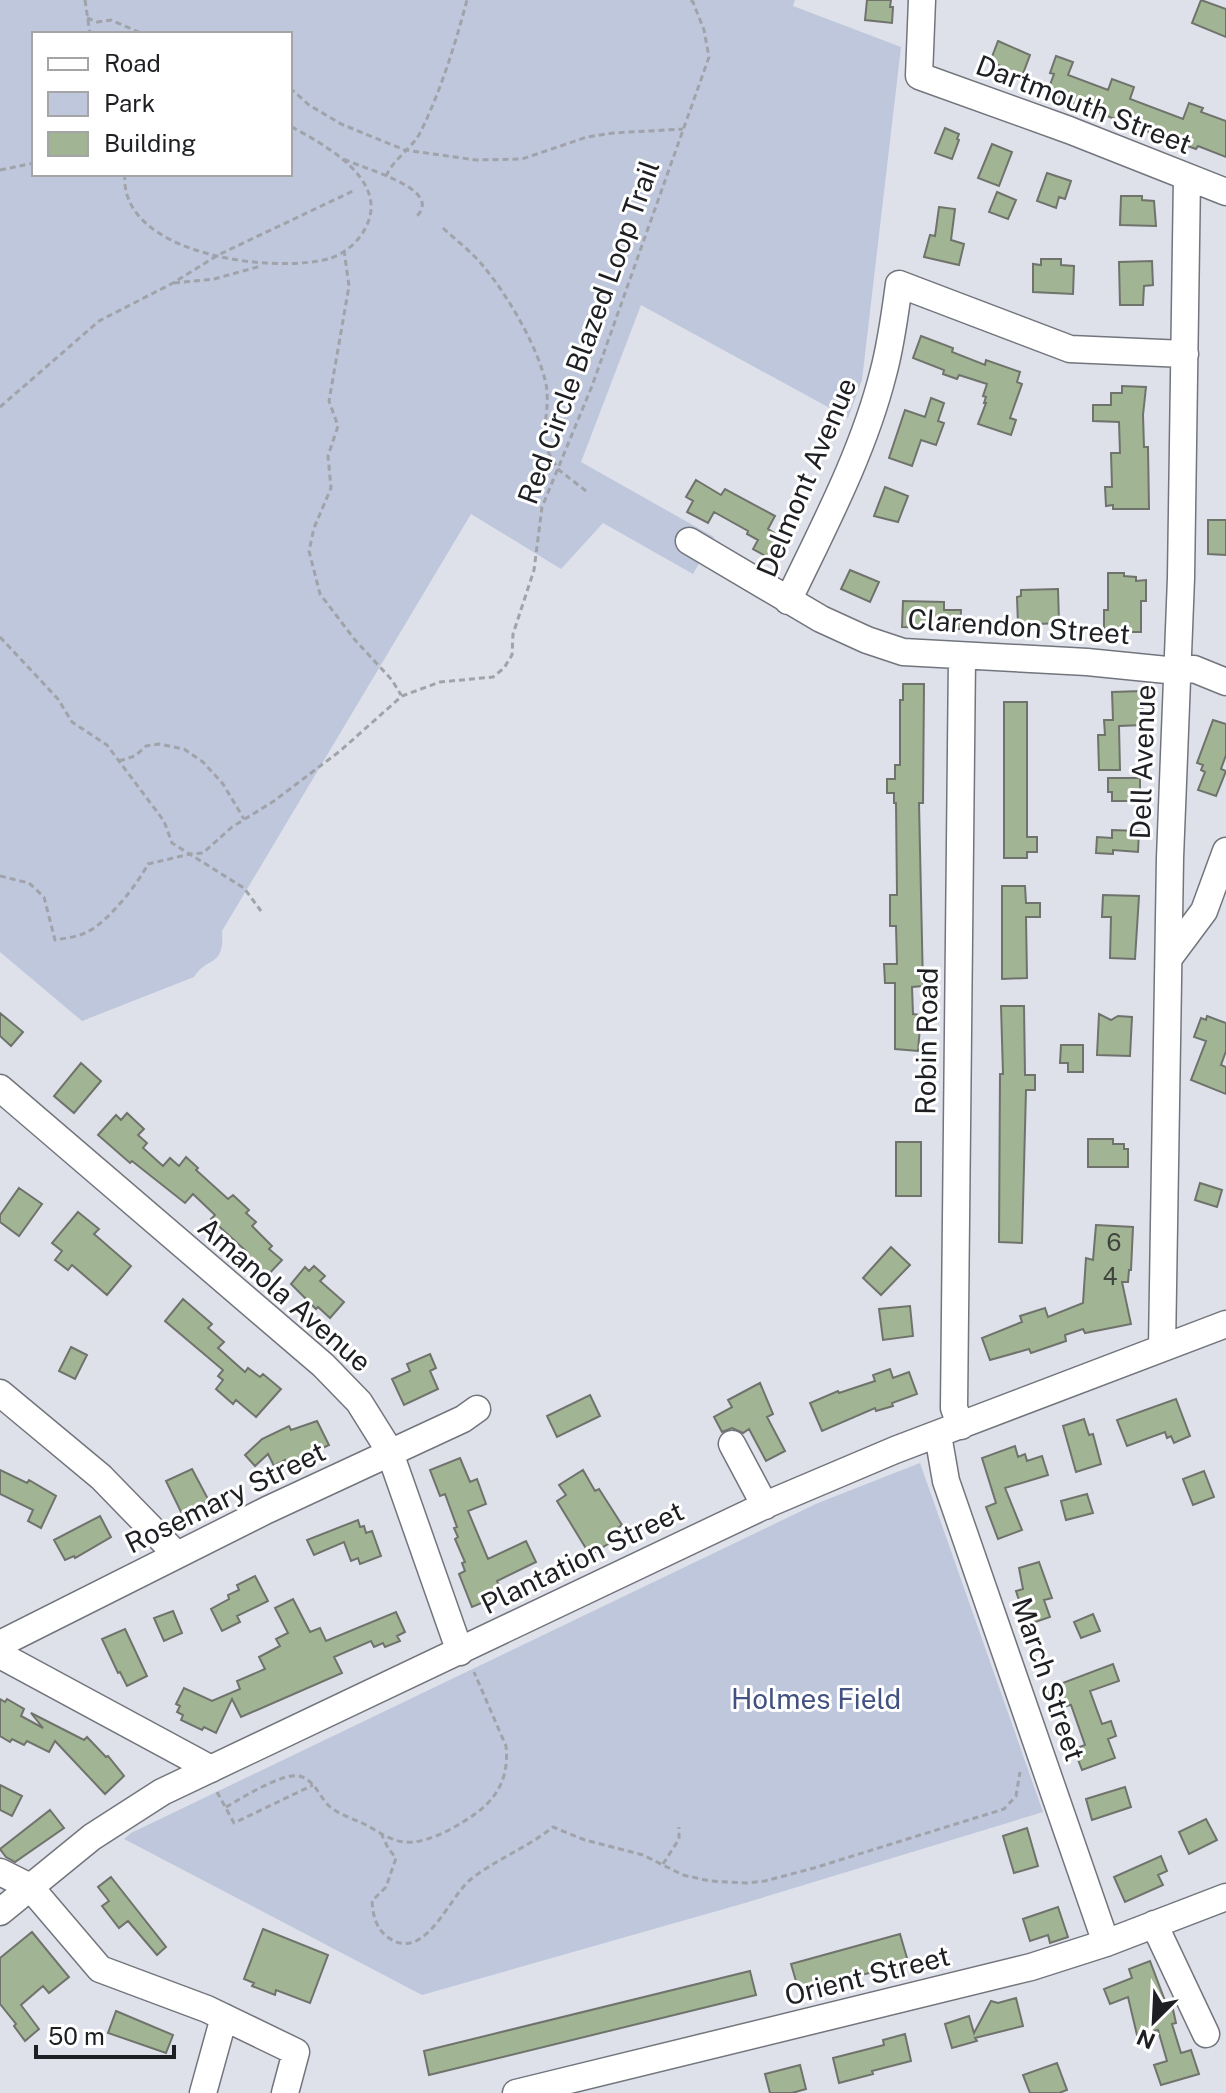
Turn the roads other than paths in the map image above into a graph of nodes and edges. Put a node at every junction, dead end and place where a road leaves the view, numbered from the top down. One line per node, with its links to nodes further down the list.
1 (922, 0): 2 (street, Dartmouth Street)
2 (1187, 177): 3 (street, Dartmouth Street); 4 (street, Dell Avenue)
3 (1226, 192)
4 (1185, 354): 6 (street, Delmont Avenue); 8 (street, Dell Avenue)
5 (689, 541): 6 (street, Clarendon Street)
6 (788, 601): 7 (street, Clarendon Street)
7 (962, 656): 8 (street, Clarendon Street); 17 (street, Robin Road)
8 (1177, 671): 9 (street, Clarendon Street); 11 (street, Dell Avenue)
9 (1226, 682)
10 (1226, 851): 11 (street)
11 (1169, 958): 14 (street, Dell Avenue)
12 (5, 1103): 19 (street, Amanola Avenue)
13 (1226, 1324): 14 (street, Plantation Street)
14 (1162, 1348): 17 (street, Plantation Street)
15 (0, 1393): 21 (street)
16 (477, 1409): 19 (street, Rosemary Street)
17 (950, 1430): 20 (street, Plantation Street); 31 (street, March Street)
18 (732, 1444): 20 (street)
19 (390, 1453): 21 (street, Rosemary Street); 24 (street, Amanola Avenue)
20 (765, 1506): 24 (street, Plantation Street)
21 (177, 1555): 22 (street, Rosemary Street)
22 (0, 1644)
23 (0, 1655): 25 (street)
24 (467, 1662): 25 (street, Plantation Street)
25 (214, 1779): 27 (street, Plantation Street)
26 (0, 1872): 27 (street)
27 (30, 1887): 29 (street, Plantation Street); 32 (street)
28 (1226, 1897): 30 (street, Orient Street)
29 (0, 1912)
30 (1154, 1924): 31 (street, Orient Street); 33 (street)
31 (1106, 1943): 36 (street, Orient Street)
32 (224, 2017): 34 (street); 35 (street)
33 (1206, 2034)
34 (203, 2093)
35 (285, 2093)
36 (516, 2093)

